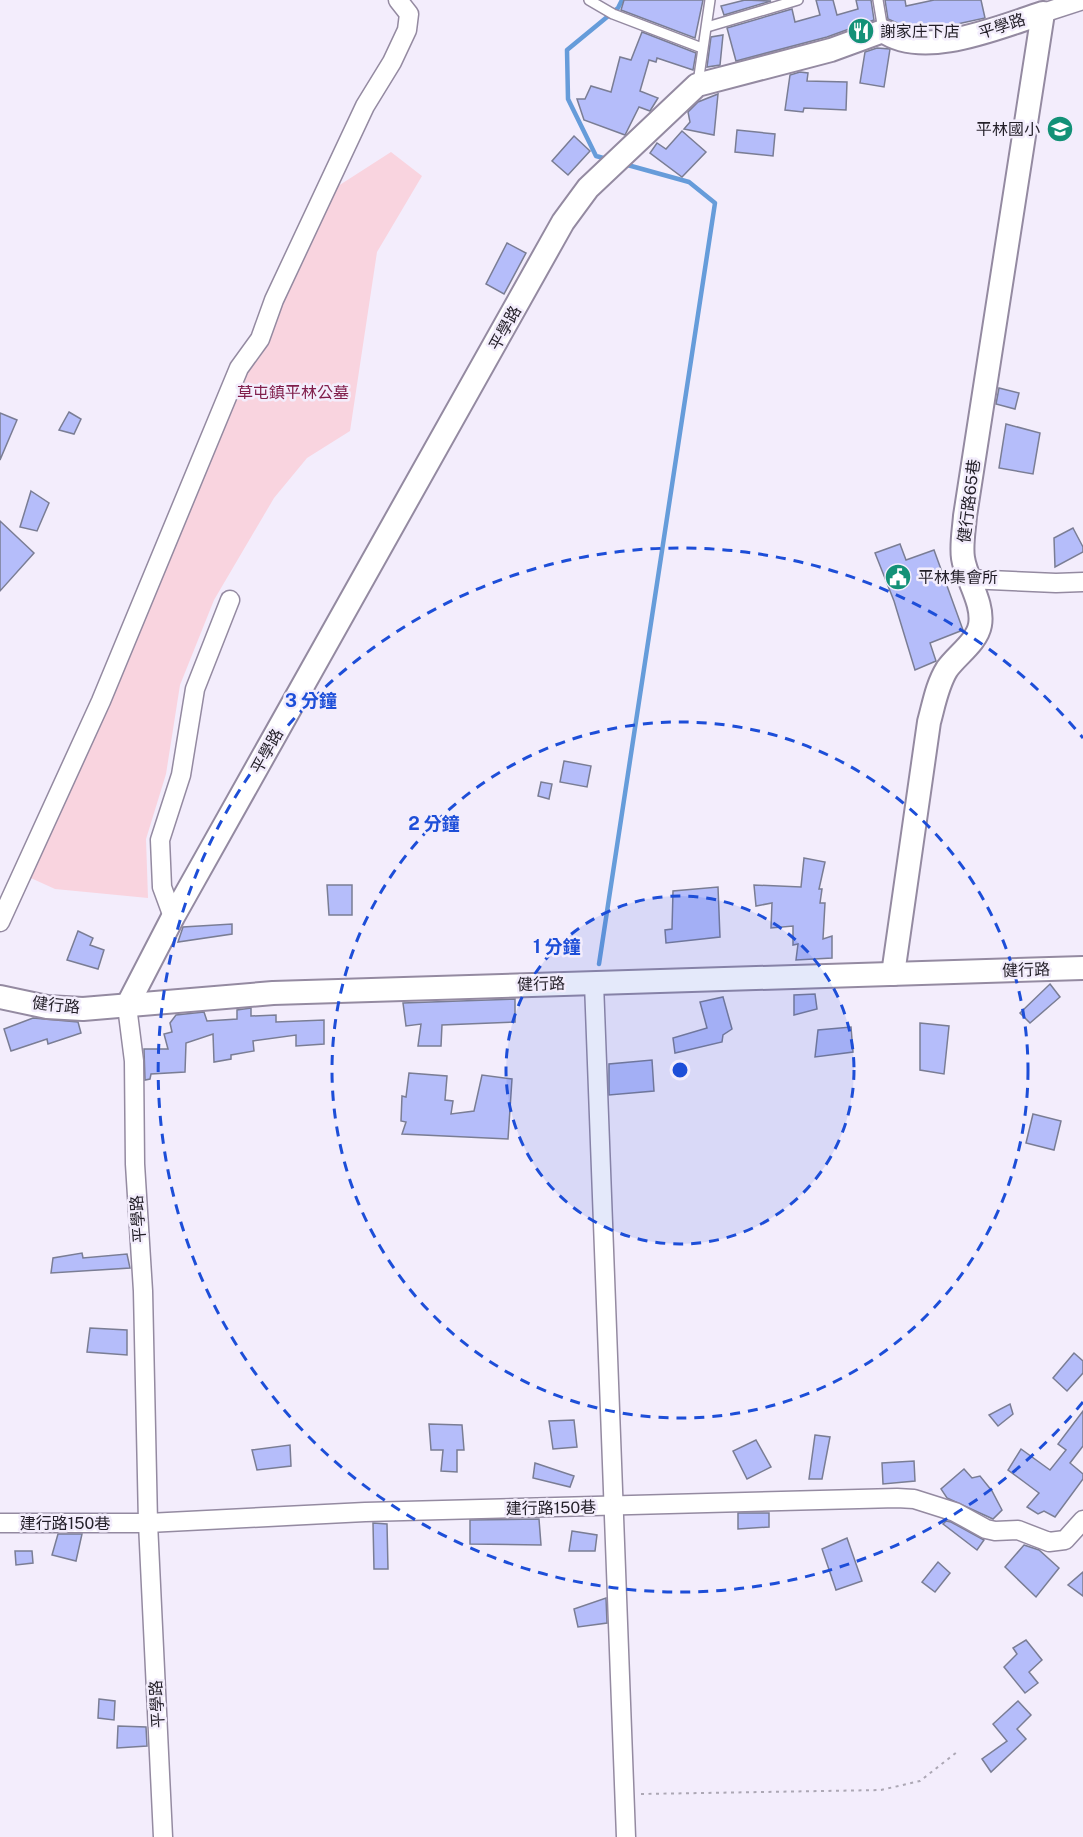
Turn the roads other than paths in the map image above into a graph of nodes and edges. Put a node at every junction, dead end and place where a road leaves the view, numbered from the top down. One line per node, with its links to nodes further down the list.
1 (398, 0): 16 (street)
2 (589, 0): 10 (lane)
3 (710, 0): 8 (lane)
4 (798, 0): 8 (lane)
5 (878, 0): 9 (lane)
6 (1083, 0): 7 (street)
7 (1054, 7): 9 (street, 平學路); 12 (street, 健行路65巷)
8 (707, 27): 10 (lane)
9 (883, 31): 11 (street, 平學路)
10 (702, 48): 11 (lane)
11 (697, 85): 15 (street, 平學路)
12 (967, 579): 13 (street); 18 (street, 健行路65巷)
13 (1083, 582)
14 (230, 600): 15 (street)
15 (173, 917): 21 (street, 平學路)
16 (0, 922)
17 (1083, 968): 18 (street, 健行路)
18 (892, 974): 19 (street, 健行路)
19 (594, 982): 21 (street, 健行路); 22 (street)
20 (0, 997): 21 (street, 健行路)
21 (127, 1006): 25 (street, 平學路)
22 (614, 1506): 23 (street, 建行路150巷); 25 (street, 建行路150巷); 27 (street)
23 (1083, 1520)
24 (0, 1523): 25 (street, 建行路150巷)
25 (148, 1523): 26 (street, 平學路)
26 (163, 1837)
27 (626, 1837)

